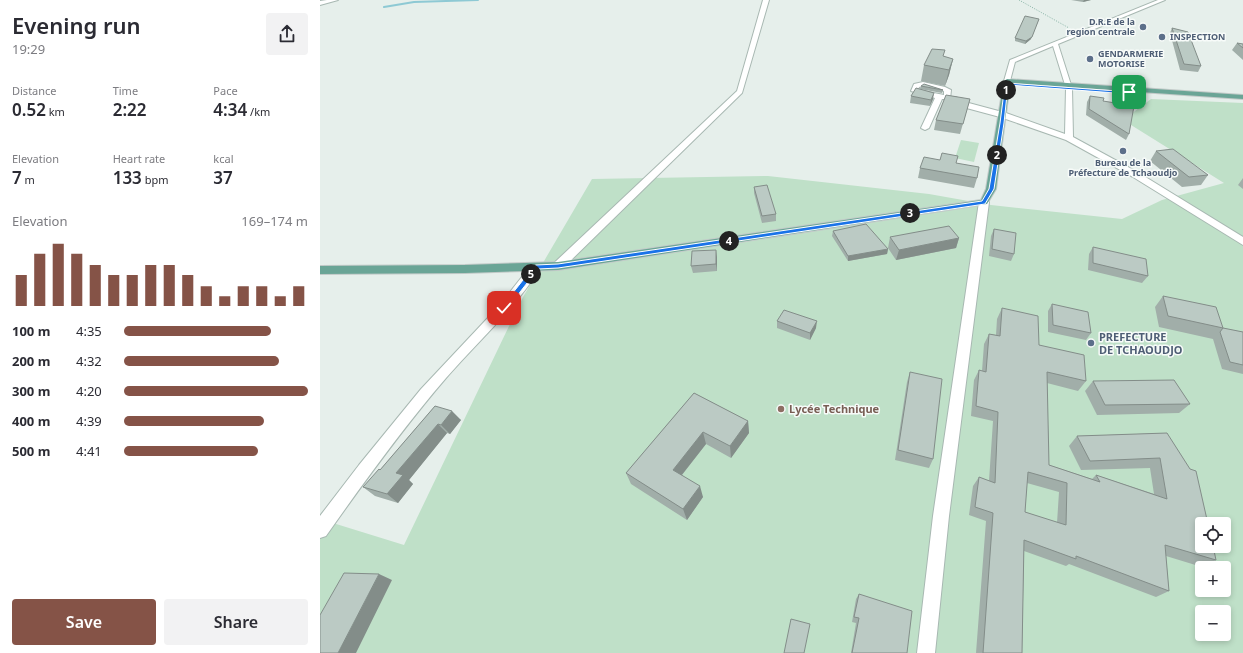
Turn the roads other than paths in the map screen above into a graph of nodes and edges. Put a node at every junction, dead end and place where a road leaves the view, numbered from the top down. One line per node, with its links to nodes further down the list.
1 (335, 0): 4 (street)
2 (766, 0): 15 (street)
3 (1162, 0): 5 (street)
4 (320, 3)
5 (1055, 44): 6 (street); 7 (street)
6 (1007, 82): 7 (main road); 10 (main road)
7 (1069, 87): 8 (main road); 9 (main road); 12 (street)
8 (1243, 97)
9 (1243, 100)
10 (1003, 115): 11 (street); 12 (street); 13 (main road)
11 (925, 128)
12 (1069, 138): 14 (street)
13 (984, 202): 15 (main road); 19 (street)
14 (1243, 242)
15 (558, 266): 16 (main road)
16 (536, 267): 17 (main road); 18 (street)
17 (320, 270)
18 (320, 530)
19 (926, 653)

